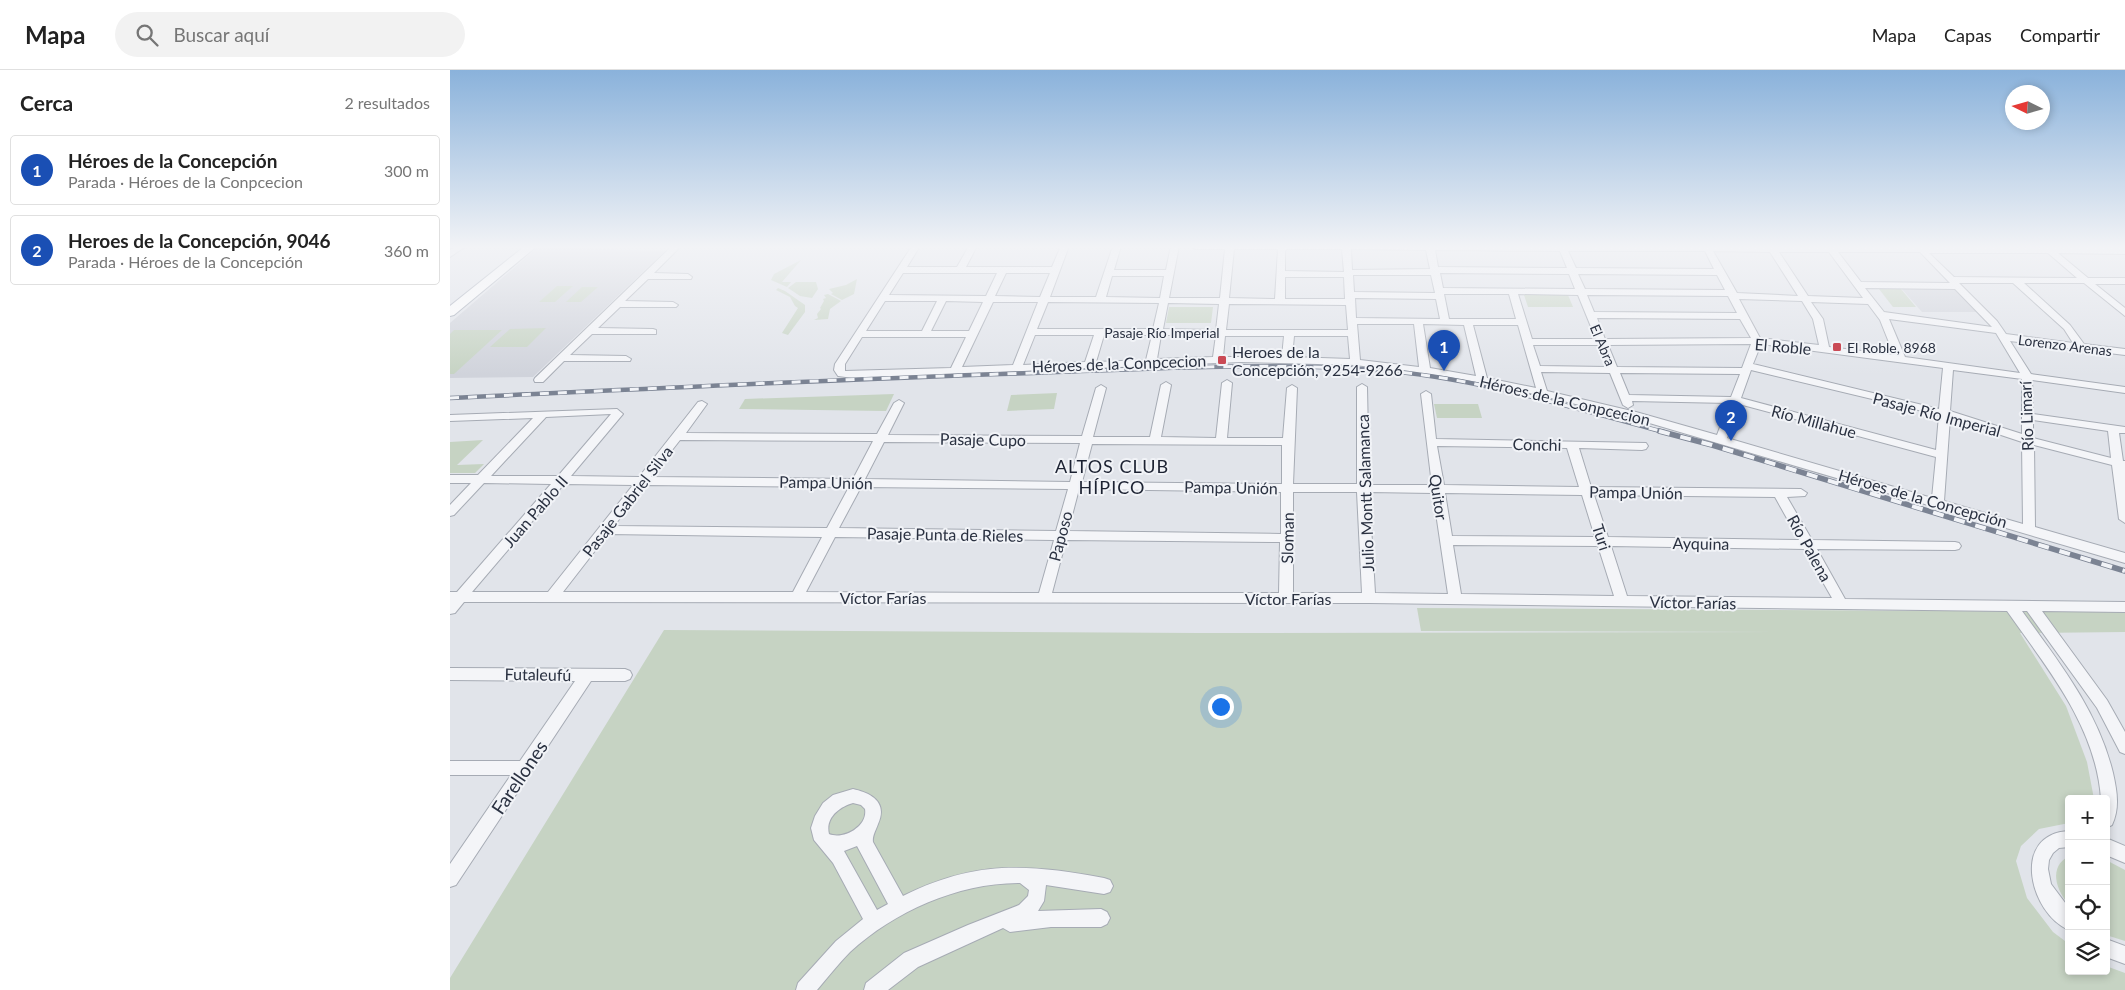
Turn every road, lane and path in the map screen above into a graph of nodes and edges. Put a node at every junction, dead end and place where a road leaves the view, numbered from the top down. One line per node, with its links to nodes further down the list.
1 (468, 289): 35 (main road)
2 (478, 289): 38 (main road)
3 (633, 289): 36 (street)
4 (888, 289): 24 (street)
5 (994, 289): 27 (street)
6 (1048, 289): 29 (street)
7 (1104, 289): 30 (street)
8 (1166, 289): 31 (street)
9 (1225, 289): 32 (street)
10 (1280, 289): 33 (street)
11 (1349, 289): 25 (street)
12 (1438, 289): 22 (street)
13 (1580, 289): 21 (street, El Abra)
14 (1731, 289): 23 (street)
15 (1799, 289): 28 (street)
16 (1861, 289): 34 (street)
17 (1960, 289): 59 (street, Río Limarí)
18 (2025, 289): 63 (street)
19 (2097, 289): 39 (street)
20 (1513, 292): 21 (street); 22 (street); 47 (street)
21 (1581, 292): 23 (street); 40 (street, El Abra)
22 (1439, 293): 25 (street); 45 (street)
23 (1734, 295): 28 (street); 42 (street)
24 (882, 298): 26 (street); 56 (street)
25 (1350, 298): 33 (street); 43 (street)
26 (943, 299): 27 (street); 57 (street)
27 (989, 299): 29 (street); 58 (street)
28 (1805, 299): 34 (street); 64 (street)
29 (1044, 300): 30 (street); 50 (street)
30 (1100, 300): 31 (street)
31 (1163, 301): 32 (street); 52 (street)
32 (1224, 301): 33 (street); 53 (street)
33 (1280, 302)
34 (1872, 302): 41 (street)
35 (450, 303)
36 (617, 304): 37 (street); 48 (street)
37 (673, 305)
38 (450, 312)
39 (2125, 312)
40 (1590, 315): 42 (street); 62 (street, El Abra)
41 (1882, 315): 59 (street, Lorenzo Arenas); 70 (street)
42 (1746, 316): 60 (street)
43 (1352, 321): 44 (street); 55 (street)
44 (1418, 322): 45 (street); 78 (street)
45 (1445, 322): 46 (street)
46 (1468, 322): 47 (street); 83 (street)
47 (1522, 322): 61 (street)
48 (590, 331): 49 (street); 66 (street)
49 (653, 332)
50 (1031, 332): 51 (street, Pasaje Río Imperial); 75 (street)
51 (1100, 332): 52 (street, Pasaje Río Imperial); 73 (street)
52 (1157, 332): 53 (street, Pasaje Río Imperial); 71 (street)
53 (1220, 333): 54 (street, Pasaje Río Imperial); 68 (street)
54 (1288, 333): 55 (street, Pasaje Río Imperial); 69 (street)
55 (1353, 333): 72 (street)
56 (860, 334): 57 (street); 80 (street, Héroes de la Conpcecion)
57 (925, 334): 58 (street)
58 (972, 334): 80 (street)
59 (2002, 334): 63 (street, Lorenzo Arenas); 81 (street, Río Limarí)
60 (1758, 341): 62 (street, El Roble); 64 (street, El Roble); 76 (street)
61 (1528, 342): 62 (street, El Roble); 77 (street)
62 (1602, 342): 79 (street, El Abra)
63 (2081, 347): 65 (street, Lorenzo Arenas)
64 (1825, 349): 70 (street, El Roble)
65 (2125, 352)
66 (561, 358): 67 (street); 82 (street)
67 (626, 359)
68 (1218, 360): 69 (street, Héroes de la Conpcecion); 71 (street, Héroes de la Conpcecion)
69 (1287, 360): 72 (street, Héroes de la Conpcecion)
70 (1901, 360): 74 (street, El Roble)
71 (1151, 362): 73 (street, Héroes de la Conpcecion)
72 (1355, 362): 78 (street, Héroes de la Conpcecion)
73 (1090, 364): 75 (street, Héroes de la Conpcecion)
74 (1948, 366): 81 (street, El Roble); 96 (street)
75 (1017, 368): 80 (street, Héroes de la Conpcecion)
76 (1747, 368): 79 (street, Pasaje Río Imperial); 93 (street); 96 (street, Pasaje Río Imperial)
77 (1535, 369): 79 (street, Pasaje Río Imperial); 90 (street)
78 (1425, 370): 83 (street, Héroes de la Conpcecion)
79 (1613, 370): 92 (street, El Abra)
80 (954, 371)
81 (2026, 376): 89 (street, El Roble); 99 (street, Río Limarí)
82 (539, 380)
83 (1482, 380): 90 (street, Héroes de la Conpcecion)
84 (1227, 383): 108 (street)
85 (1166, 385): 107 (street)
86 (1362, 387): 122 (street, Julio Montt Salamanca)
87 (1101, 388): 105 (street, Paposo)
88 (1292, 388): 109 (street, Sloman)
89 (2125, 390)
90 (1542, 392): 98 (street, Héroes de la Conpcecion)
91 (1426, 394): 110 (street, Quitor)
92 (1625, 398): 93 (street, Río Millahue); 98 (street, El Abra)
93 (1736, 400): 104 (street); 113 (street, Río Millahue)
94 (899, 403): 103 (street)
95 (702, 404): 102 (street, Pasaje Gabriel Silva)
96 (1944, 413): 106 (street, Pasaje Río Imperial); 113 (street)
97 (543, 414): 100 (street); 116 (street); 117 (street, Juan Pablo II)
98 (1632, 414): 104 (street, Héroes de la Conpcecion)
99 (2027, 416): 101 (street); 106 (street, Río Limarí)
100 (450, 418)
101 (2119, 429): 114 (street)
102 (677, 436): 103 (street, Pasaje Cupo); 118 (street, Pasaje Gabriel Silva)
103 (880, 438): 105 (street, Pasaje Cupo); 119 (street)
104 (1721, 438): 127 (street, Héroes de la Concepción)
105 (1086, 440): 107 (street, Pasaje Cupo); 120 (street, Paposo)
106 (2028, 440): 114 (street, Pasaje Río Imperial); 131 (street, Río Limarí)
107 (1155, 441): 108 (street, Pasaje Cupo)
108 (1221, 442): 109 (street, Pasaje Cupo)
109 (1288, 442): 121 (street, Sloman)
110 (1431, 442): 111 (street, Conchi); 123 (street, Quitor)
111 (1572, 445): 112 (street, Conchi); 124 (street, Turi)
112 (1642, 446)
113 (1941, 455): 127 (street)
114 (2122, 464): 129 (street)
115 (450, 479): 116 (street, Pampa Unión)
116 (481, 479): 117 (street, Pampa Unión); 128 (street)
117 (562, 479): 118 (street, Pampa Unión); 140 (street, Juan Pablo II)
118 (643, 480): 119 (street, Pampa Unión); 130 (street, Pasaje Gabriel Silva)
119 (857, 483): 120 (street, Pampa Unión); 132 (street)
120 (1074, 485): 121 (street, Pampa Unión); 133 (street, Paposo)
121 (1287, 488): 122 (street, Pampa Unión); 134 (street, Sloman)
122 (1363, 488): 123 (street, Pampa Unión); 145 (street, Julio Montt Salamanca)
123 (1438, 489): 124 (street, Pampa Unión); 135 (street, Quitor)
124 (1587, 491): 125 (street, Pampa Unión); 136 (street, Turi)
125 (1779, 493): 126 (street, Pampa Unión); 137 (street, Río Palena)
126 (1801, 494)
127 (1938, 503): 131 (street, Héroes de la Concepción)
128 (450, 512)
129 (2125, 513)
130 (604, 530): 132 (street, Pasaje Punta de Rieles); 141 (street, Pasaje Gabriel Silva)
131 (2029, 530): 139 (street, Héroes de la Concepción)
132 (831, 533): 133 (street, Pasaje Punta de Rieles); 142 (street)
133 (1061, 535): 134 (street, Pasaje Punta de Rieles); 143 (street, Paposo)
134 (1287, 538): 144 (street, Sloman)
135 (1446, 540): 136 (street, Ayquina); 146 (street, Quitor)
136 (1603, 542): 137 (street, Ayquina); 147 (street, Turi)
137 (1807, 544): 138 (street, Ayquina); 148 (street, Río Palena)
138 (1955, 546)
139 (2125, 558)
140 (455, 597): 141 (street, Víctor Farías); 152 (street, Juan Pablo II)
141 (552, 597): 142 (street, Víctor Farías)
142 (796, 597): 143 (street, Víctor Farías)
143 (1044, 598): 144 (street, Víctor Farías)
144 (1286, 598): 145 (street, Víctor Farías)
145 (1369, 598): 146 (street, Víctor Farías)
146 (1456, 599): 147 (street, Víctor Farías)
147 (1622, 601): 148 (street, Víctor Farías)
148 (1841, 604): 149 (street, Víctor Farías)
149 (2011, 606): 150 (street, Víctor Farías); 156 (street)
150 (2031, 606): 151 (street, Víctor Farías); 157 (street)
151 (2125, 608)
152 (450, 609)
153 (450, 674): 154 (street, Futaleufú)
154 (587, 675): 155 (street, Futaleufú); 160 (street, Farellones)
155 (626, 675)
156 (2062, 679): 157 (street); 161 (street)
157 (2084, 680): 158 (street)
158 (2125, 747)
159 (450, 768): 160 (street)
160 (524, 768): 168 (street, Farellones)
161 (2110, 795)
162 (868, 829): 164 (street); 164 (street); 170 (street)
163 (2065, 839): 171 (street)
164 (828, 842): 173 (street)
165 (2110, 848): 166 (street)
166 (2125, 855)
167 (1022, 876): 169 (street); 170 (street); 174 (street)
168 (450, 879)
169 (1104, 886)
170 (899, 907): 173 (street)
171 (2065, 916)
172 (1101, 918): 174 (street)
173 (874, 922): 175 (street)
174 (974, 932): 176 (street)
175 (807, 989)
176 (873, 990)

